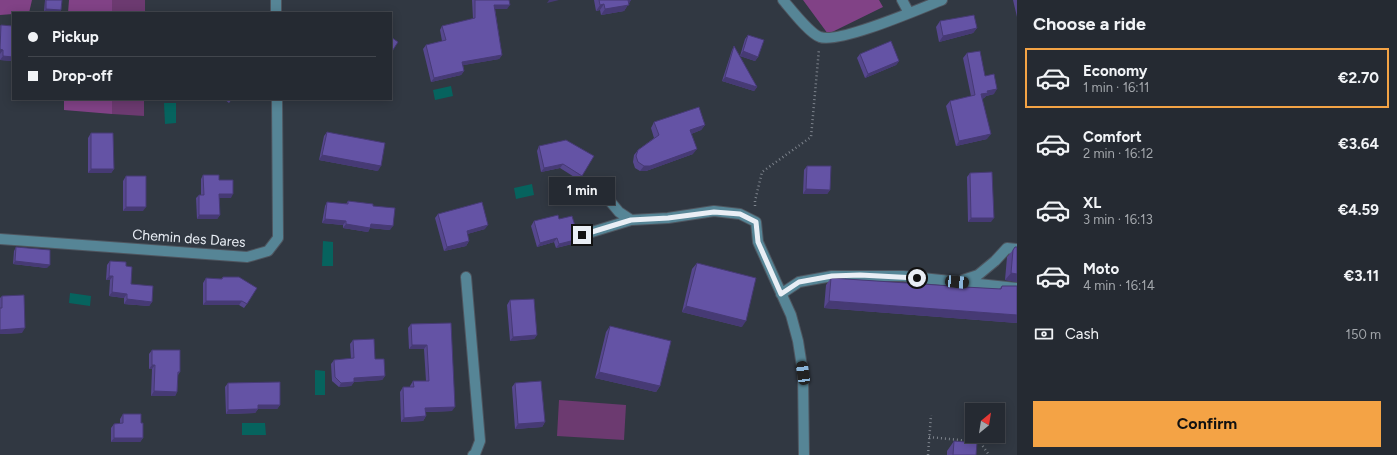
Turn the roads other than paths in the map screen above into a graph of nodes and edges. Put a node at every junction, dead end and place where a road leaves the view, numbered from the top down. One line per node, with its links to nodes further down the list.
1 (276, 0): 5 (street)
2 (783, 0): 6 (street)
3 (902, 0): 6 (street)
4 (942, 0): 6 (street)
5 (276, 12)
6 (909, 13)
7 (277, 100): 11 (street, Chemin des Dares)
8 (600, 183): 9 (street)
9 (631, 220): 10 (street); 16 (street)
10 (582, 235)
11 (0, 239)
12 (1017, 249): 14 (street)
13 (466, 278): 17 (street)
14 (957, 282): 15 (street); 16 (street)
15 (1017, 288)
16 (781, 294): 18 (street)
17 (473, 455)
18 (804, 455)

